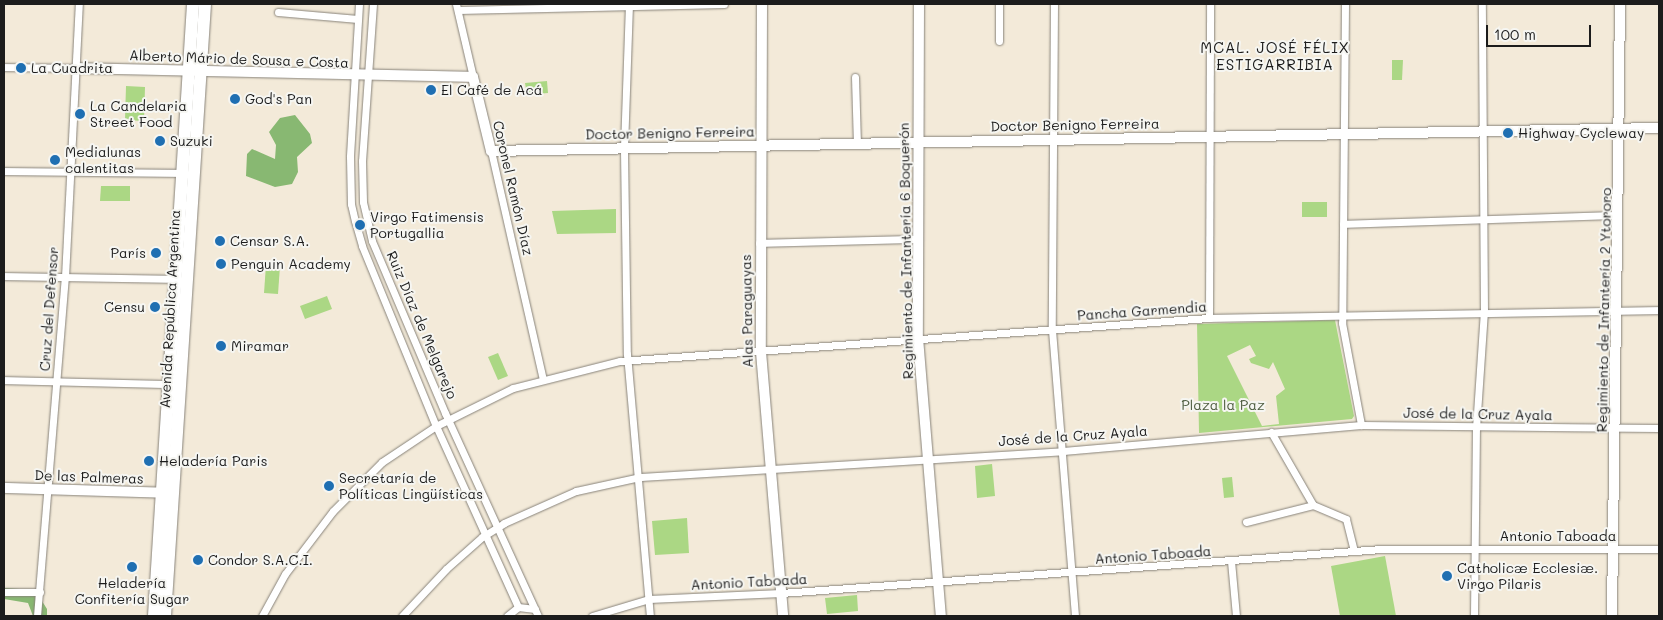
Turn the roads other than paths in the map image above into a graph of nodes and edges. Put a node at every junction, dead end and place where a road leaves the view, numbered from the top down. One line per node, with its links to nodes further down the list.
1 (79, 4): 21 (street, Cruz del Defensor)
2 (193, 4): 22 (highway, Avenida República Argentina)
3 (205, 4): 22 (highway, Avenida República Argentina)
4 (359, 4): 18 (street, Ruiz Díaz de Melgarejo)
5 (373, 4): 24 (street, Ruiz Díaz de Melgarejo)
6 (629, 4): 7 (street); 16 (street); 36 (street)
7 (724, 4)
8 (762, 4): 35 (street, Alas Paraguayas)
9 (919, 4): 33 (street, Regimiento de Infantería 6 Boquerón)
10 (1000, 4): 19 (street)
11 (1054, 4): 32 (street)
12 (1210, 4): 31 (street)
13 (1345, 4): 30 (street)
14 (1482, 4): 29 (street)
15 (1620, 4): 28 (street, Regimiento de Infantería 2 Ytororo)
16 (457, 7): 25 (street, Coronel Ramón Díaz)
17 (278, 12): 18 (street)
18 (358, 19): 23 (street, Ruiz Díaz de Melgarejo)
19 (999, 41)
20 (4, 67): 21 (street, Alberto Mário de Sousa e Costa)
21 (76, 68): 22 (street, Alberto Mário de Sousa e Costa); 39 (street, Cruz del Defensor)
22 (194, 71): 23 (street, Alberto Mário de Sousa e Costa); 40 (highway, Avenida República Argentina)
23 (354, 76): 24 (street, Alberto Mário de Sousa e Costa); 41 (street, Ruiz Díaz de Melgarejo)
24 (368, 76): 25 (street, Alberto Mário de Sousa e Costa); 42 (street, Ruiz Díaz de Melgarejo)
25 (473, 77): 37 (street, Coronel Ramón Díaz)
26 (855, 77): 34 (street)
27 (1659, 128): 28 (street, Doctor Benigno Ferreira)
28 (1619, 129): 29 (street, Doctor Benigno Ferreira); 43 (street, Regimiento de Infantería 2 Ytororo)
29 (1482, 132): 30 (street, Doctor Benigno Ferreira); 44 (street)
30 (1343, 134): 31 (street, Doctor Benigno Ferreira); 45 (street)
31 (1210, 136): 32 (street, Doctor Benigno Ferreira); 57 (street)
32 (1053, 139): 33 (street, Doctor Benigno Ferreira); 58 (street)
33 (917, 142): 34 (street, Doctor Benigno Ferreira); 46 (street, Regimiento de Infantería 6 Boquerón)
34 (857, 143): 35 (street, Doctor Benigno Ferreira)
35 (761, 145): 36 (street, Doctor Benigno Ferreira); 47 (street, Alas Paraguayas)
36 (625, 147): 37 (street, Doctor Benigno Ferreira); 61 (street)
37 (491, 151): 62 (street, Coronel Ramón Díaz)
38 (4, 170): 39 (street)
39 (70, 172): 40 (street); 50 (street, Cruz del Defensor)
40 (186, 174): 51 (highway, Avenida República Argentina)
41 (350, 184): 42 (street); 52 (street, Ruiz Díaz de Melgarejo)
42 (363, 184): 49 (street, Ruiz Díaz de Melgarejo)
43 (1618, 215): 44 (street); 53 (street, Regimiento de Infantería 2 Ytororo)
44 (1483, 220): 45 (street); 55 (street)
45 (1342, 224): 56 (street)
46 (917, 239): 47 (street); 59 (street, Regimiento de Infantería 6 Boquerón)
47 (759, 243): 60 (street, Alas Paraguayas)
48 (4, 276): 50 (street)
49 (386, 276): 52 (street); 66 (street, Ruiz Díaz de Melgarejo)
50 (65, 277): 51 (street); 64 (street, Cruz del Defensor)
51 (181, 280): 65 (highway, Avenida República Argentina)
52 (376, 280): 68 (street, Ruiz Díaz de Melgarejo)
53 (1617, 310): 54 (street, Pancha Garmendia); 55 (street, Pancha Garmendia); 70 (street, Regimiento de Infantería 2 Ytororo)
54 (1659, 310)
55 (1484, 312): 56 (street, Pancha Garmendia); 69 (street)
56 (1341, 316): 57 (street, Pancha Garmendia); 67 (street)
57 (1209, 318): 58 (street, Pancha Garmendia)
58 (1052, 330): 59 (street, Pancha Garmendia); 73 (street)
59 (918, 338): 60 (street, Pancha Garmendia); 74 (street, Regimiento de Infantería 6 Boquerón)
60 (761, 352): 61 (street, Pancha Garmendia); 75 (street, Alas Paraguayas)
61 (627, 360): 62 (street, Pancha Garmendia); 76 (street)
62 (543, 379): 66 (street, Pancha Garmendia)
63 (4, 380): 64 (street)
64 (56, 382): 65 (street); 78 (street, Cruz del Defensor)
65 (175, 384): 79 (highway, Avenida República Argentina)
66 (449, 419): 68 (street, Pancha Garmendia); 82 (street, Ruiz Díaz de Melgarejo)
67 (1361, 425): 69 (street, José de la Cruz Ayala); 72 (street, José de la Cruz Ayala)
68 (436, 426): 83 (street, Ruiz Díaz de Melgarejo); 100 (street, Pancha Garmendia)
69 (1476, 428): 70 (street, José de la Cruz Ayala); 86 (street)
70 (1616, 428): 71 (street, José de la Cruz Ayala); 84 (street, Regimiento de Infantería 2 Ytororo)
71 (1659, 428)
72 (1271, 432): 73 (street, José de la Cruz Ayala); 80 (street)
73 (1063, 451): 74 (street, José de la Cruz Ayala); 89 (street)
74 (928, 458): 75 (street, José de la Cruz Ayala); 90 (street, Regimiento de Infantería 6 Boquerón)
75 (772, 470): 76 (street, José de la Cruz Ayala); 93 (street, Alas Paraguayas)
76 (640, 477): 82 (street, José de la Cruz Ayala); 94 (street)
77 (4, 488): 78 (street, De las Palmeras)
78 (46, 490): 79 (street, De las Palmeras); 92 (street, Cruz del Defensor)
79 (168, 493): 98 (highway, Avenida República Argentina); 99 (highway, Avenida República Argentina)
80 (1312, 505): 81 (street); 87 (street)
81 (1246, 522)
82 (498, 527): 83 (street, José de la Cruz Ayala); 96 (street, Ruiz Díaz de Melgarejo)
83 (485, 535): 95 (street, Ruiz Díaz de Melgarejo); 101 (street, José de la Cruz Ayala)
84 (1614, 548): 85 (street, Antonio Taboada); 86 (street, Antonio Taboada); 111 (street, Regimiento de Infantería 2 Ytororo)
85 (1659, 548)
86 (1475, 549): 87 (street, Antonio Taboada); 110 (street)
87 (1354, 551): 88 (street, Antonio Taboada)
88 (1231, 561): 89 (street, Antonio Taboada); 109 (street)
89 (1072, 573): 90 (street, Antonio Taboada); 108 (street)
90 (938, 581): 93 (street, Antonio Taboada); 107 (street, Regimiento de Infantería 6 Boquerón)
91 (4, 592): 92 (street)
92 (40, 592): 97 (street, Cruz del Defensor)
93 (781, 593): 94 (street, Antonio Taboada); 106 (street, Alas Paraguayas)
94 (649, 600): 104 (street, Antonio Taboada); 105 (street)
95 (518, 607): 96 (street); 102 (street)
96 (535, 609): 103 (street, Ruiz Díaz de Melgarejo)
97 (38, 616)
98 (155, 616)
99 (165, 616)
100 (262, 616)
101 (402, 616)
102 (507, 616)
103 (538, 616)
104 (592, 616)
105 (650, 616)
106 (783, 616)
107 (941, 616)
108 (1076, 616)
109 (1236, 616)
110 (1474, 616)
111 (1612, 616)

